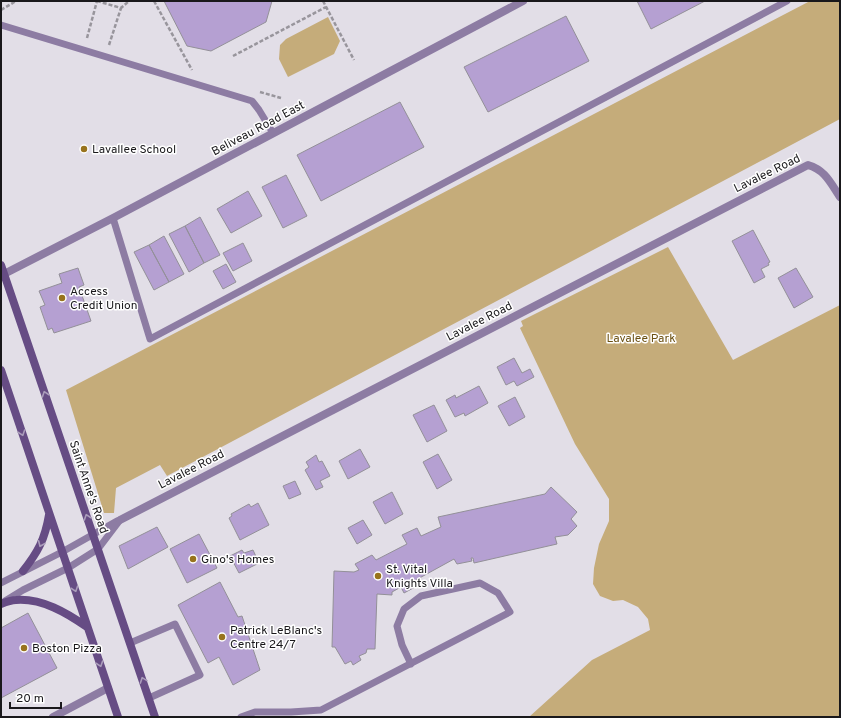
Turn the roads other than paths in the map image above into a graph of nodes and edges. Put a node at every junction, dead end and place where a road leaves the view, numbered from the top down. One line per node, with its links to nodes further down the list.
1 (523, 1): 4 (street, Beliveau Road East)
2 (786, 1): 6 (lane)
3 (1, 25): 4 (lane)
4 (273, 133): 6 (street, Beliveau Road East)
5 (840, 197): 11 (street, Lavalee Road)
6 (113, 218): 8 (street, Beliveau Road East)
7 (1, 265): 8 (main road, Saint Anne's Road)
8 (3, 274): 12 (main road, Saint Anne's Road, one-way to 8)
9 (1, 370): 10 (main road, one-way to 10)
10 (49, 512): 14 (main road); 16 (main road, one-way to 16)
11 (120, 520): 12 (lane, Lavalee Road); 13 (lane, Lavalee Road)
12 (93, 534): 13 (main road, Saint Anne's Road); 14 (lane, Lavalee Road)
13 (98, 549): 15 (lane, Lavalee Road); 20 (main road, Saint Anne's Road)
14 (62, 552): 15 (main road); 16 (lane, Lavalee Road)
15 (68, 568): 18 (lane, Lavalee Road); 19 (main road, one-way to 19)
16 (23, 571): 17 (lane, Lavalee Road)
17 (1, 583)
18 (1, 604): 19 (main road)
19 (87, 627): 22 (main road, one-way to 22)
20 (130, 643): 23 (main road, Saint Anne's Road, one-way to 20); 23 (lane)
21 (410, 664): 21 (lane); 27 (lane)
22 (108, 688): 24 (street); 25 (main road)
23 (149, 698): 26 (main road, Saint Anne's Road)
24 (53, 717)
25 (118, 717)
26 (155, 717)
27 (241, 717)

